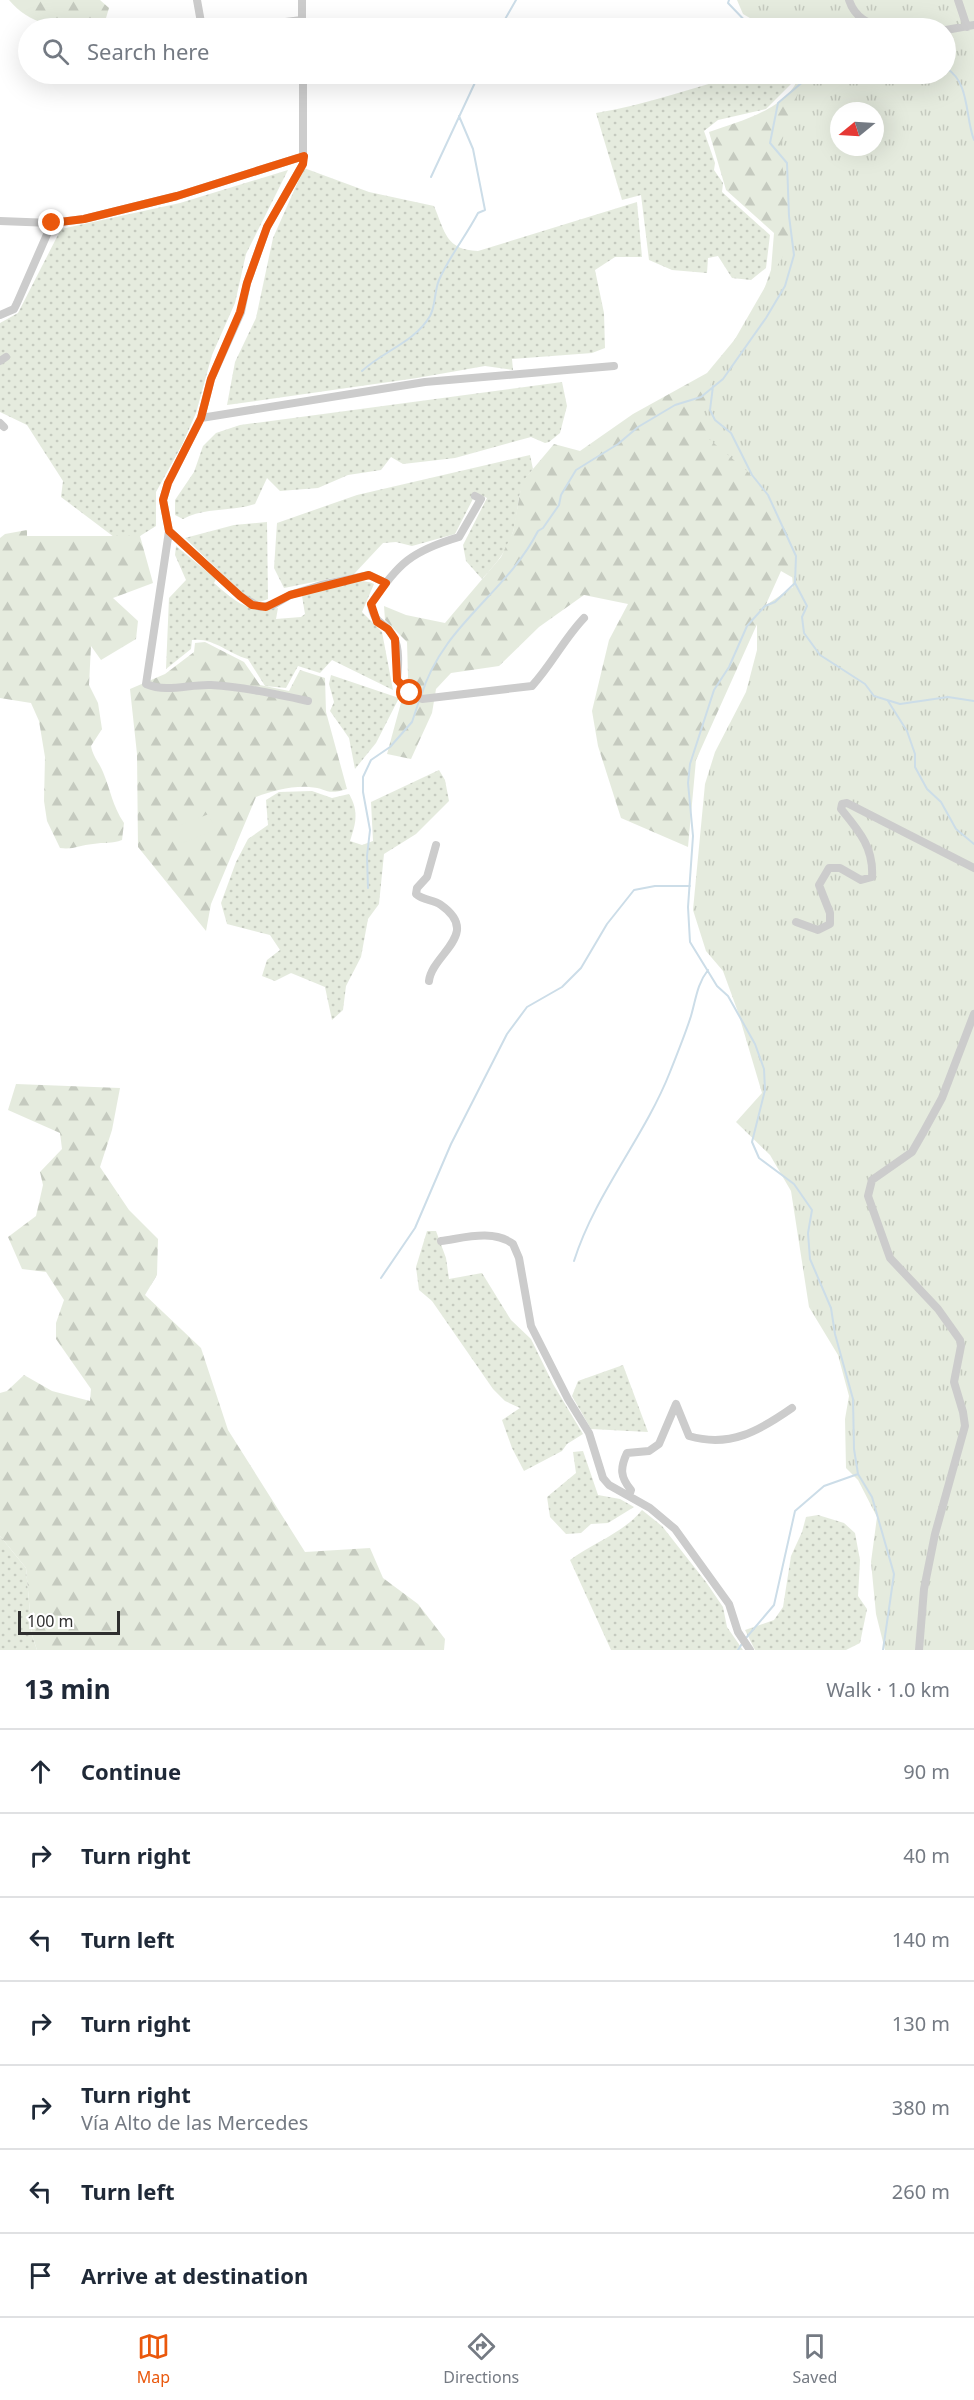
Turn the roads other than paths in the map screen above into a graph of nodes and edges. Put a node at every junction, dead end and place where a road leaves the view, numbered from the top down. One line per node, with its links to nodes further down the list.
1 (197, 0): 5 (street)
2 (302, 0): 6 (street)
3 (849, 0): 7 (street)
4 (958, 0): 8 (street)
5 (200, 18)
6 (302, 18)
7 (861, 18)
8 (970, 26)
9 (303, 84): 10 (street)
10 (304, 156): 12 (street); 15 (street)
11 (0, 221): 12 (street)
12 (52, 223): 13 (street)
13 (0, 315)
14 (614, 366): 15 (street)
15 (201, 418): 17 (street)
16 (475, 496): 18 (street)
17 (169, 531): 18 (street); 20 (street)
18 (386, 583): 19 (street)
19 (584, 618)
20 (308, 701)
21 (436, 845): 24 (street)
22 (974, 868): 23 (street)
23 (796, 922)
24 (429, 981)
25 (974, 1014): 30 (street)
26 (441, 1241): 28 (street)
27 (792, 1408): 28 (street)
28 (629, 1496): 29 (street)
29 (750, 1650)
30 (919, 1650)

